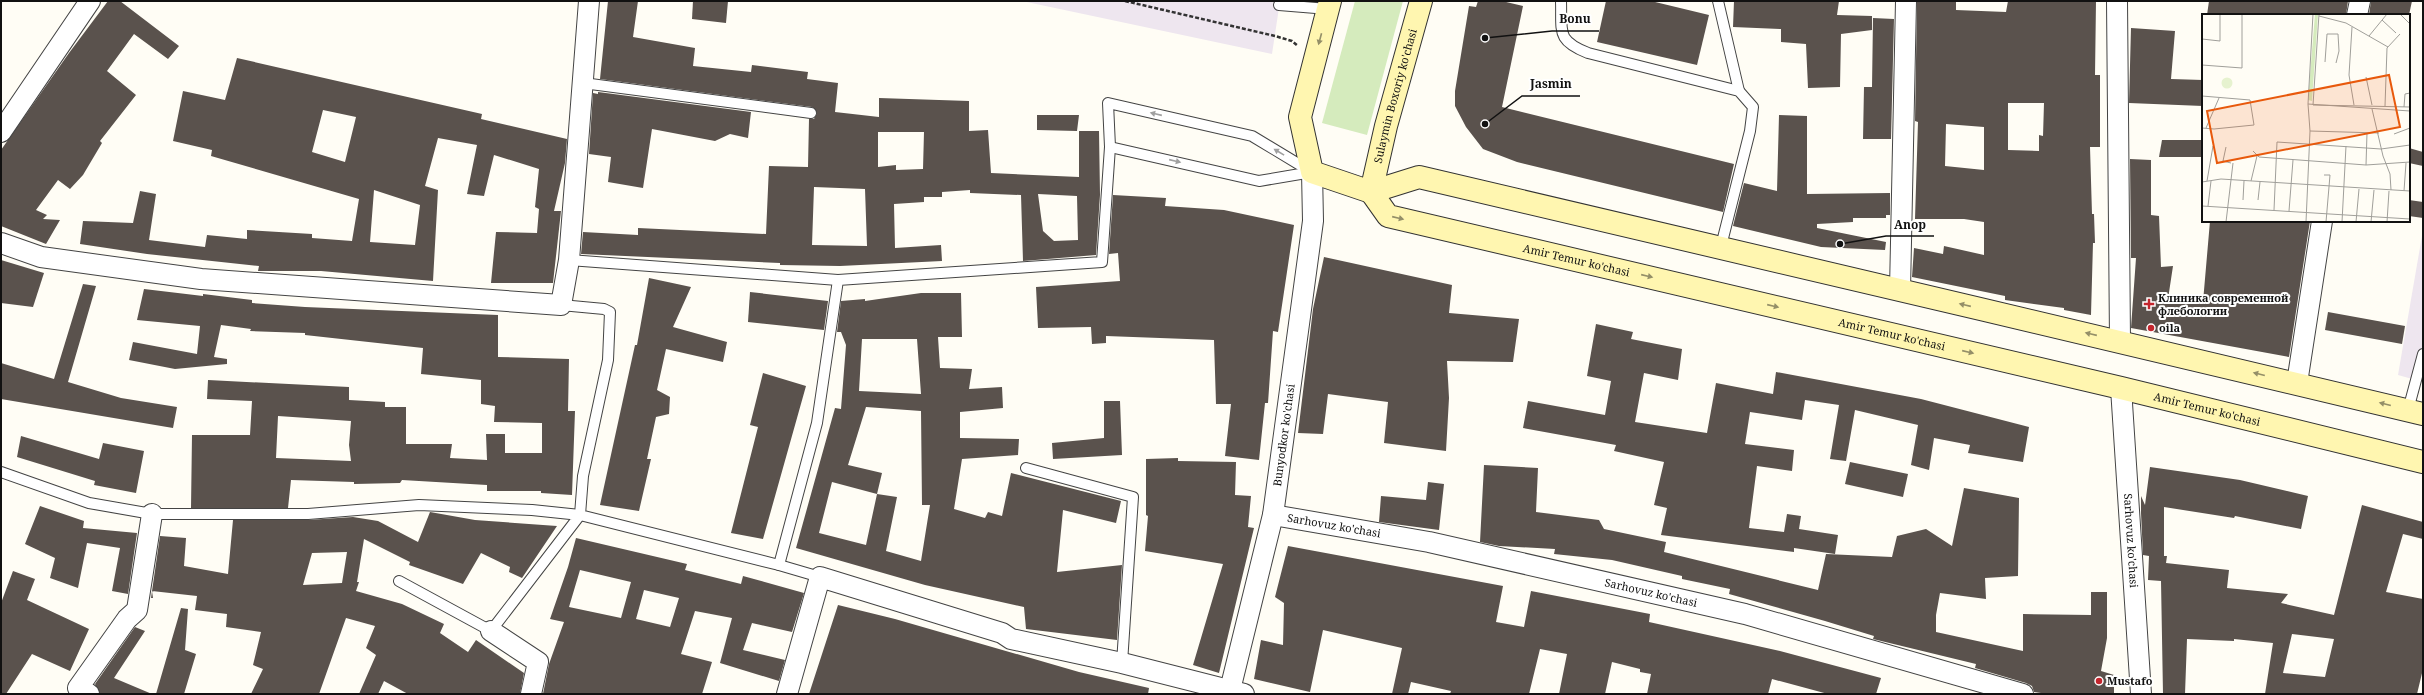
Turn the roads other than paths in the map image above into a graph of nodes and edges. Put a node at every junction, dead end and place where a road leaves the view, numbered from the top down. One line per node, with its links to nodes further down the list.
1 (90, 1): 15 (street)
2 (589, 1): 12 (street)
3 (1421, 1): 18 (main road, Sulaymin Boxoriy ko'chasi)
4 (1561, 1): 13 (lane)
5 (1718, 1): 13 (lane)
6 (1906, 1): 24 (street)
7 (2117, 1): 26 (street)
8 (2360, 1): 11 (street)
9 (1279, 5): 10 (lane)
10 (1329, 5): 17 (main road, one-way to 17)
11 (2357, 14)
12 (583, 83): 14 (lane); 22 (street)
13 (1739, 91): 21 (lane)
14 (811, 113)
15 (1, 132)
16 (1110, 147): 17 (lane, one-way to 17); 17 (lane, one-way to 16); 23 (lane)
17 (1312, 172): 18 (main road); 36 (street, Bunyodkor ko'chasi)
18 (1371, 192): 21 (main road); 29 (main road, Amir Temur ko'chasi, one-way to 29)
19 (2322, 222): 28 (street)
20 (1, 243): 25 (street)
21 (1720, 250): 24 (main road)
22 (569, 260): 23 (lane); 25 (street)
23 (838, 280): 37 (lane)
24 (1900, 290): 26 (main road, one-way to 24)
25 (561, 304): 35 (lane)
26 (2120, 340): 28 (main road, one-way to 26)
27 (2423, 354): 30 (lane)
28 (2297, 383): 30 (main road, one-way to 28)
29 (2122, 388): 31 (main road, Amir Temur ko'chasi); 48 (street, Sarhovuz ko'chasi)
30 (2416, 412)
31 (2423, 462)
32 (1026, 468): 41 (lane)
33 (1, 472): 34 (lane)
34 (152, 514): 35 (lane); 44 (street)
35 (580, 515): 37 (lane); 40 (lane)
36 (1274, 515): 42 (street, Sarhovuz ko'chasi); 43 (street, Bunyodkor ko'chasi)
37 (779, 565): 38 (lane)
38 (820, 578): 41 (street); 46 (street)
39 (399, 581): 40 (lane)
40 (491, 631): 45 (street)
41 (1122, 663): 43 (street)
42 (1994, 690): 47 (street, Sarhovuz ko'chasi)
43 (1234, 693)
44 (89, 694)
45 (531, 694)
46 (787, 694)
47 (2023, 694)
48 (2141, 694)

